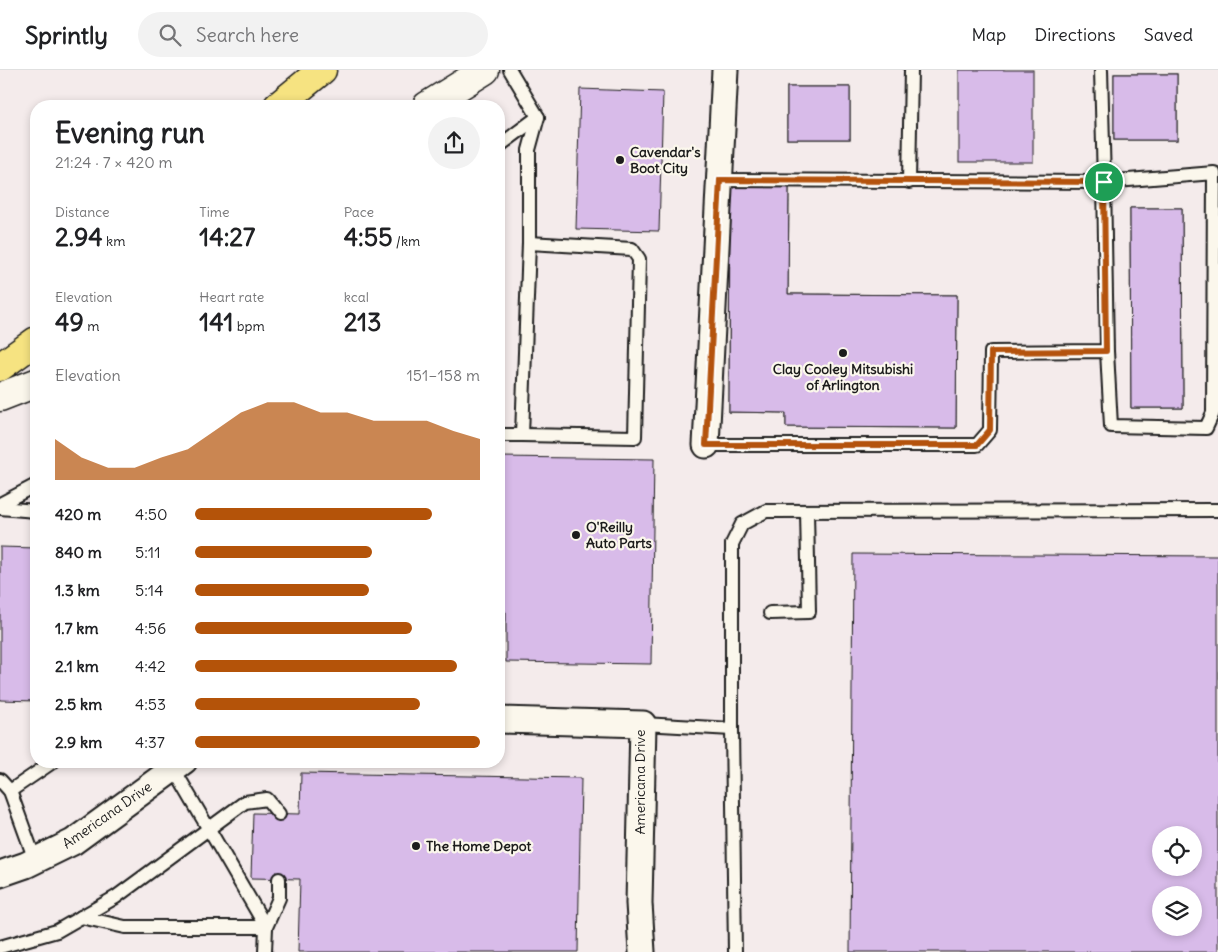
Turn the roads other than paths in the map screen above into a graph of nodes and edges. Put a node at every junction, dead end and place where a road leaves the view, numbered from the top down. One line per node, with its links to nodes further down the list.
1 (322, 70): 7 (highway)
2 (485, 70): 8 (main road)
3 (510, 70): 9 (lane)
4 (725, 70): 11 (street)
5 (911, 70): 12 (lane)
6 (1101, 70): 13 (lane)
7 (285, 100)
8 (437, 100)
9 (538, 117): 10 (lane); 14 (lane)
10 (505, 142)
11 (720, 180): 12 (lane); 22 (street)
12 (909, 182): 13 (lane)
13 (1104, 182): 16 (lane); 16 (lane)
14 (529, 243): 21 (lane); 21 (lane)
15 (30, 345): 17 (highway)
16 (1106, 351): 22 (lane)
17 (0, 367)
18 (30, 386): 19 (main road)
19 (0, 398)
20 (505, 435): 21 (lane)
21 (522, 435)
22 (706, 445)
23 (30, 488): 24 (lane)
24 (0, 506): 25 (lane)
25 (30, 510)
26 (1218, 510): 27 (lane)
27 (807, 511): 28 (lane); 31 (lane)
28 (770, 613)
29 (505, 720): 30 (street, Americana Drive)
30 (643, 724): 31 (lane); 46 (street, Americana Drive)
31 (732, 729): 47 (lane)
32 (44, 768): 36 (lane)
33 (171, 768): 39 (street, Americana Drive)
34 (178, 768): 38 (lane)
35 (0, 780): 36 (lane)
36 (10, 791): 39 (lane)
37 (278, 814): 38 (lane)
38 (209, 828): 42 (lane); 43 (lane)
39 (34, 860): 40 (street, Americana Drive)
40 (0, 874)
41 (279, 879): 43 (lane)
42 (81, 917): 43 (lane); 44 (lane)
43 (266, 927): 45 (lane)
44 (0, 946)
45 (265, 952)
46 (642, 952)
47 (735, 952)

